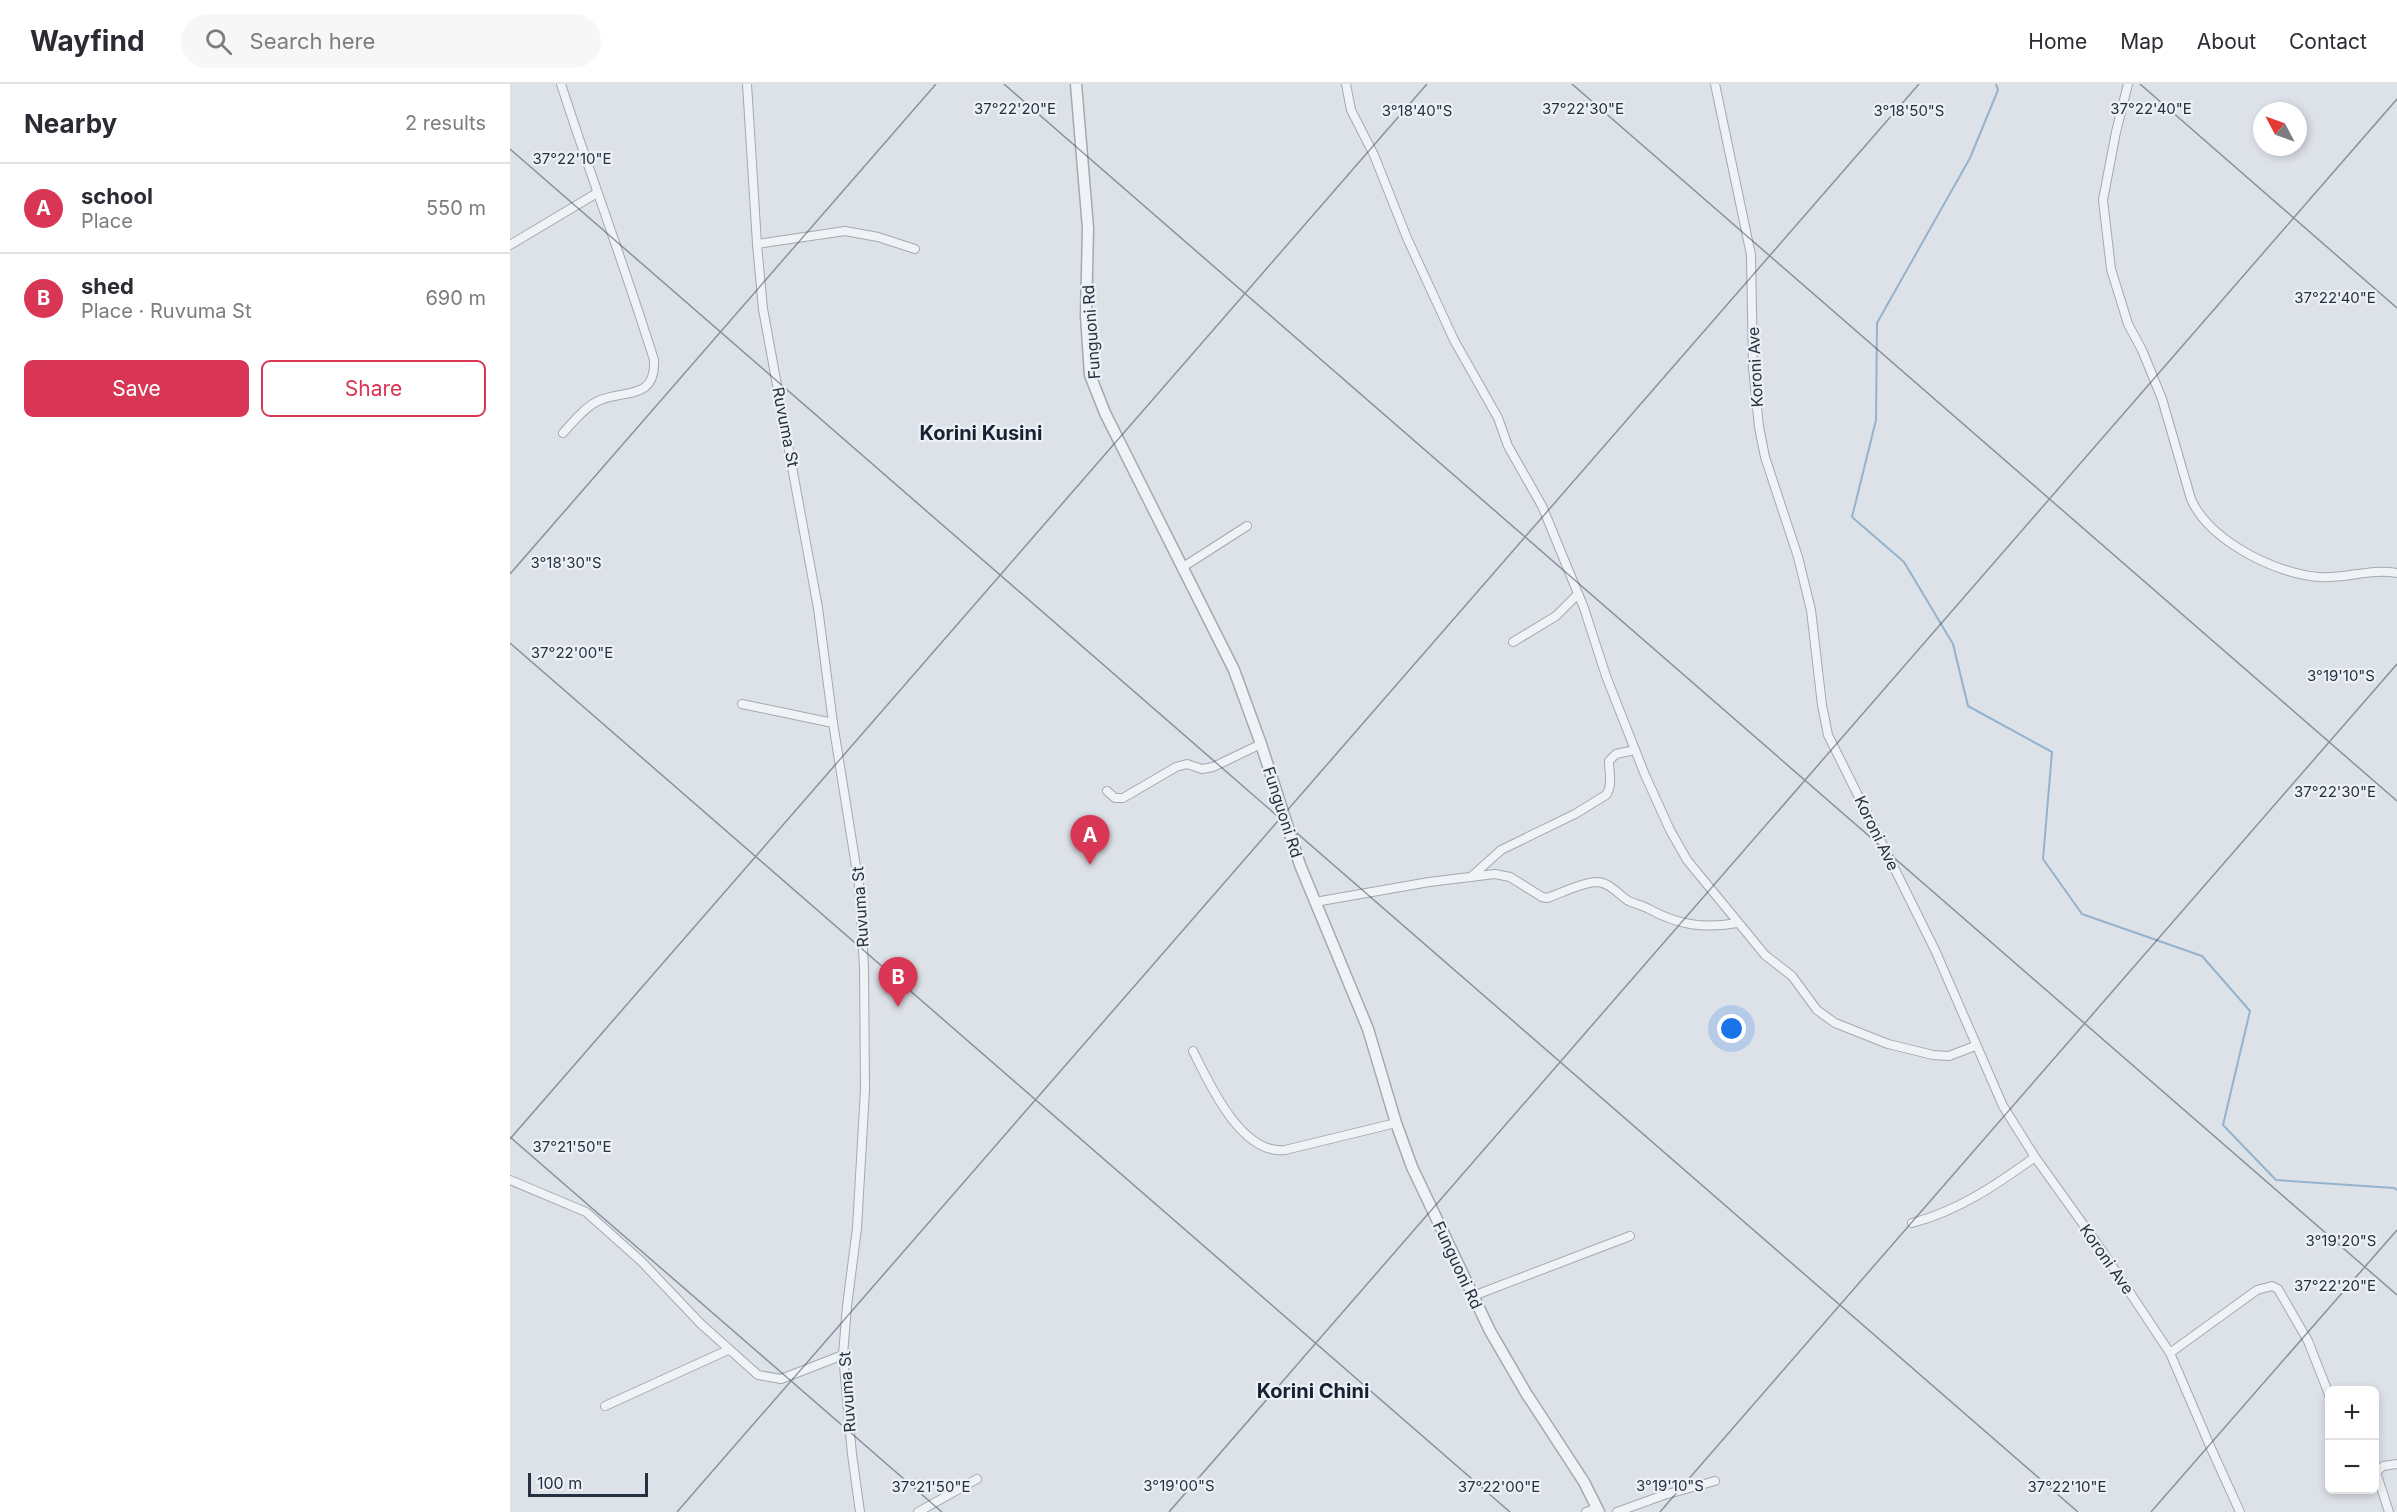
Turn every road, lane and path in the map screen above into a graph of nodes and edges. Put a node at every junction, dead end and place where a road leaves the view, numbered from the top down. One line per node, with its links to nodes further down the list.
1 (561, 84): 7 (street)
2 (747, 84): 8 (street, Ruvuma St)
3 (1076, 84): 13 (street, Funguoni Rd)
4 (1346, 84): 15 (street)
5 (1715, 84): 25 (street, Koroni Ave)
6 (2128, 84): 14 (street)
7 (597, 194): 9 (street); 11 (street)
8 (757, 244): 10 (street); 18 (street, Ruvuma St)
9 (510, 245)
10 (915, 249)
11 (563, 432)
12 (1247, 526): 13 (street)
13 (1183, 567): 19 (street, Funguoni Rd)
14 (2397, 573)
15 (1578, 594): 16 (street); 20 (street)
16 (1513, 642)
17 (742, 704): 18 (street)
18 (833, 723): 35 (street, Ruvuma St)
19 (1261, 744): 21 (street); 23 (street, Funguoni Rd)
20 (1635, 750): 22 (street); 24 (street)
21 (1107, 791)
22 (1471, 877): 23 (street); 24 (street)
23 (1315, 902): 27 (street, Funguoni Rd)
24 (1737, 923): 25 (street)
25 (1975, 1046): 28 (street, Koroni Ave)
26 (1193, 1051): 27 (street)
27 (1396, 1123): 32 (street, Funguoni Rd)
28 (2035, 1157): 30 (street); 34 (street, Koroni Ave)
29 (510, 1180): 33 (street)
30 (1911, 1223)
31 (1630, 1236): 32 (street)
32 (1473, 1296): 43 (street, Funguoni Rd)
33 (728, 1350): 35 (street); 37 (street)
34 (2170, 1353): 36 (street); 47 (street, Koroni Ave)
35 (843, 1355): 44 (street, Ruvuma St)
36 (2326, 1386)
37 (605, 1406)
38 (2397, 1464): 39 (street)
39 (2379, 1466)
40 (977, 1479): 45 (street)
41 (1715, 1481): 46 (street)
42 (2379, 1483): 48 (street)
43 (1594, 1511)
44 (861, 1512)
45 (918, 1512)
46 (1617, 1512)
47 (2240, 1512)
48 (2389, 1512)

